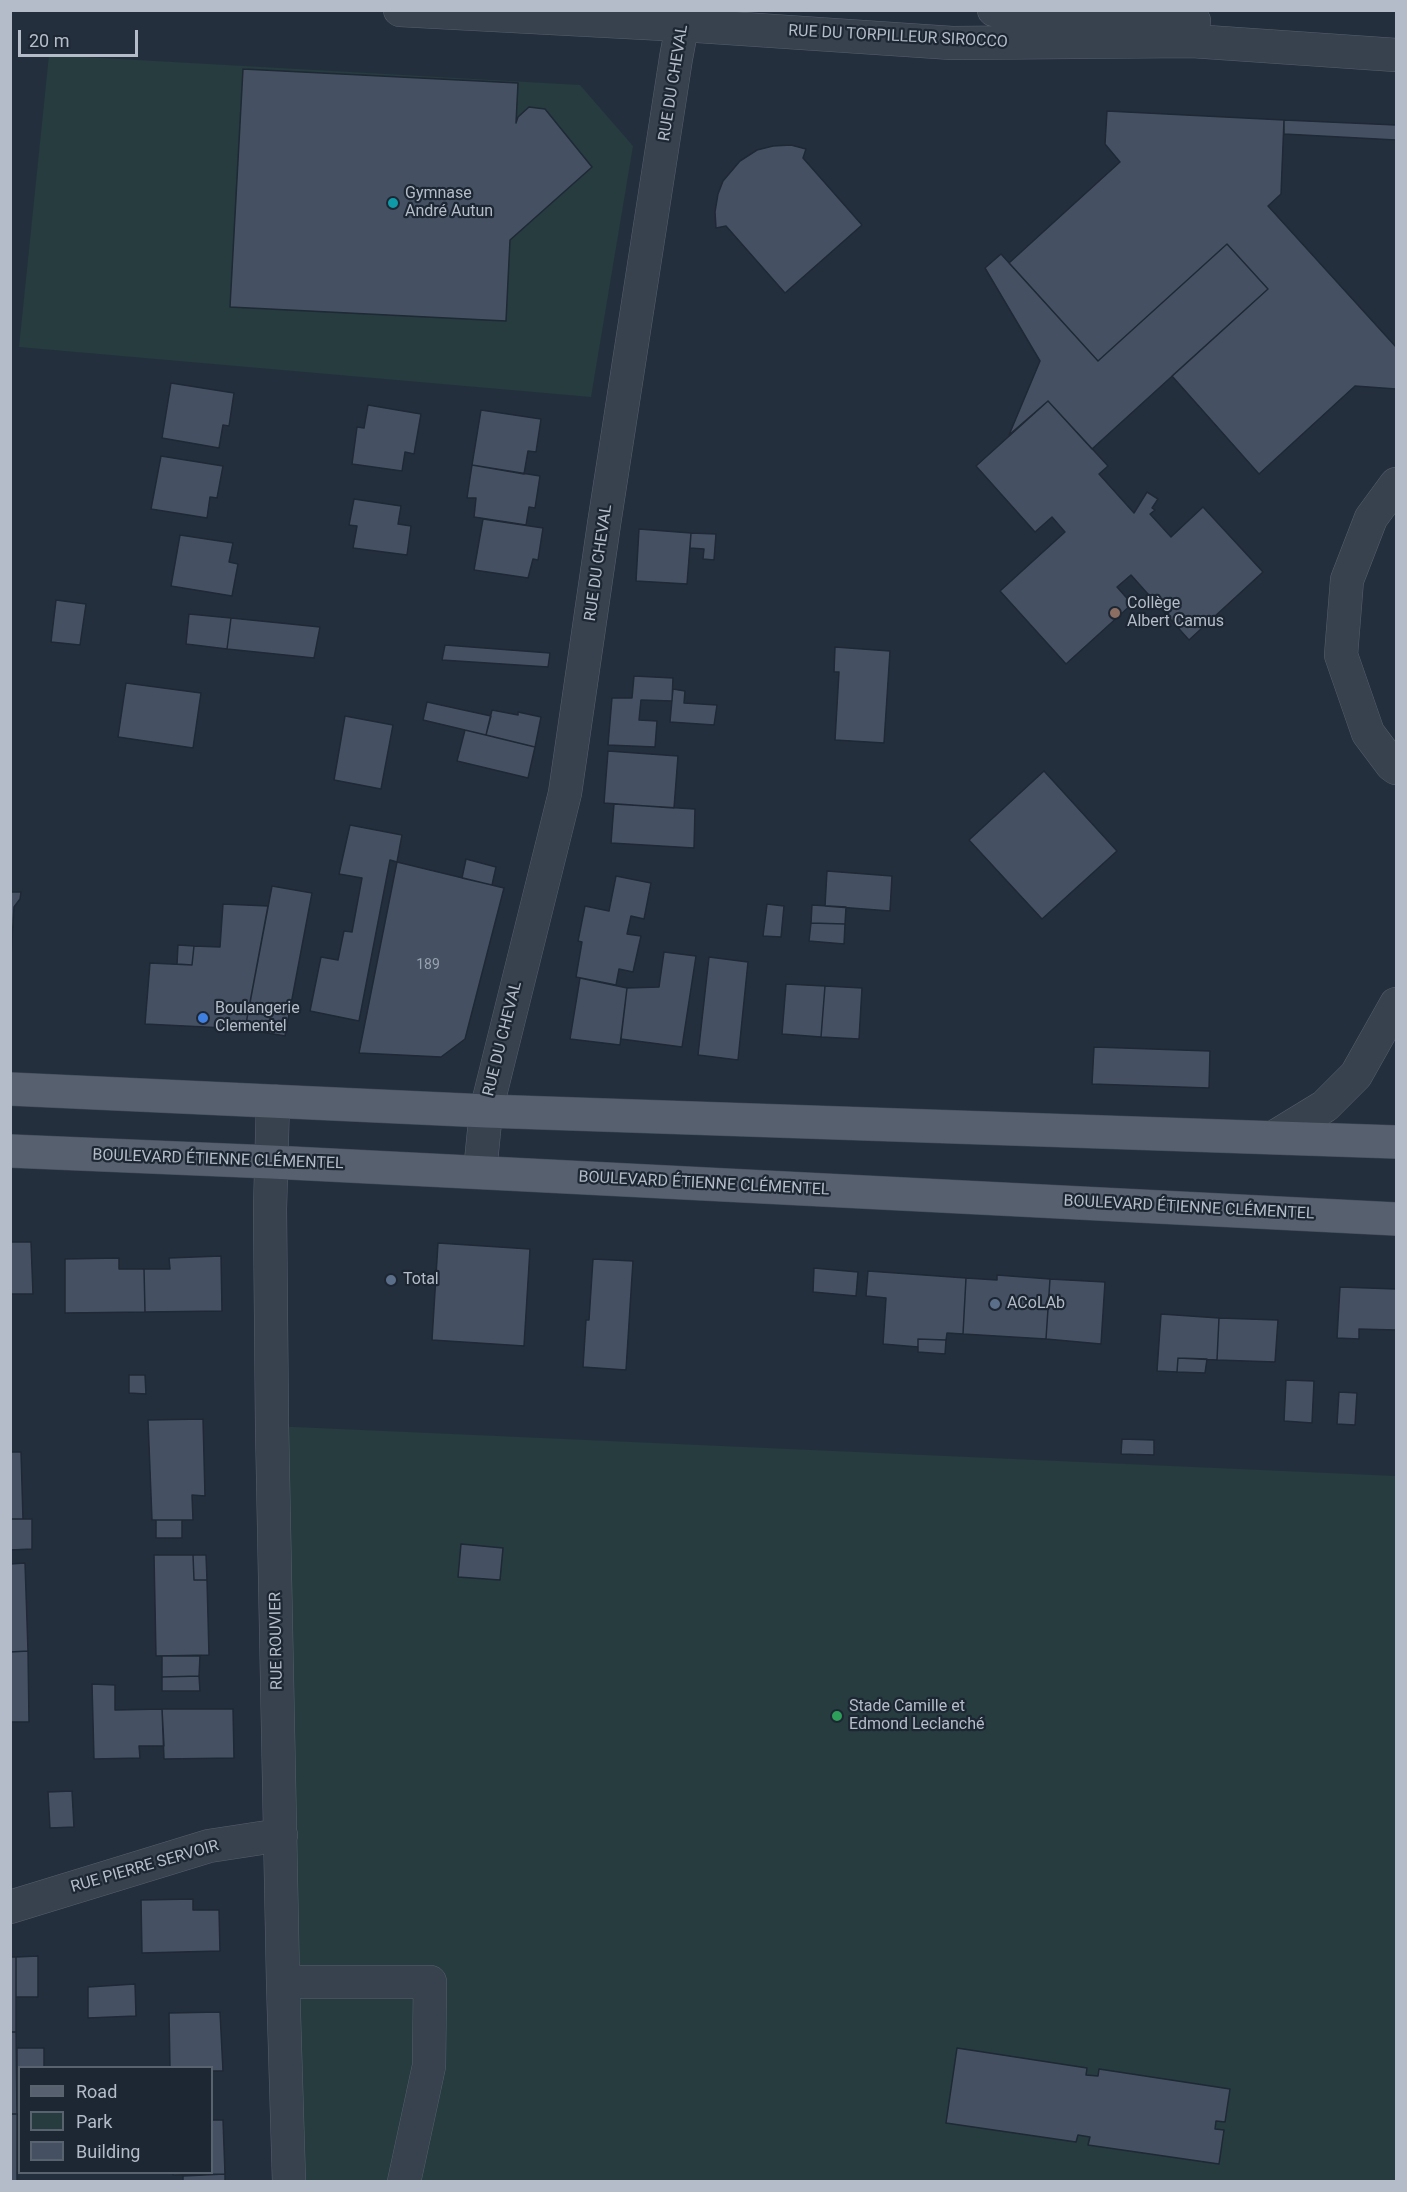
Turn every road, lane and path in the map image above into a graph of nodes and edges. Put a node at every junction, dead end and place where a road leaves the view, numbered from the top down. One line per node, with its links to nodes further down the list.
1 (400, 10): 3 (street, RUE DU TORPILLEUR SIROCCO)
2 (994, 10): 4 (street, RUE DU TORPILLEUR SIROCCO)
3 (684, 18): 5 (street, RUE DU TORPILLEUR SIROCCO); 11 (street, RUE DU CHEVAL)
4 (1396, 33)
5 (1396, 55)
6 (1396, 484): 7 (street)
7 (1396, 768)
8 (1396, 1004): 12 (street)
9 (10, 1089): 10 (main road)
10 (273, 1101): 11 (main road); 15 (street, RUE ROUVIER)
11 (486, 1111): 12 (main road); 16 (street, RUE DU CHEVAL)
12 (1276, 1136): 13 (main road)
13 (1396, 1142)
14 (10, 1151): 15 (main road, BOULEVARD ÉTIENNE CLÉMENTEL)
15 (271, 1162): 16 (main road, BOULEVARD ÉTIENNE CLÉMENTEL); 18 (street, RUE ROUVIER)
16 (480, 1172): 17 (main road, BOULEVARD ÉTIENNE CLÉMENTEL)
17 (1396, 1219)
18 (281, 1835): 19 (street, RUE PIERRE SERVOIR); 20 (street, RUE ROUVIER)
19 (10, 1907)
20 (283, 1982): 21 (street, RUE ROUVIER); 22 (street)
21 (289, 2181)
22 (404, 2181)

